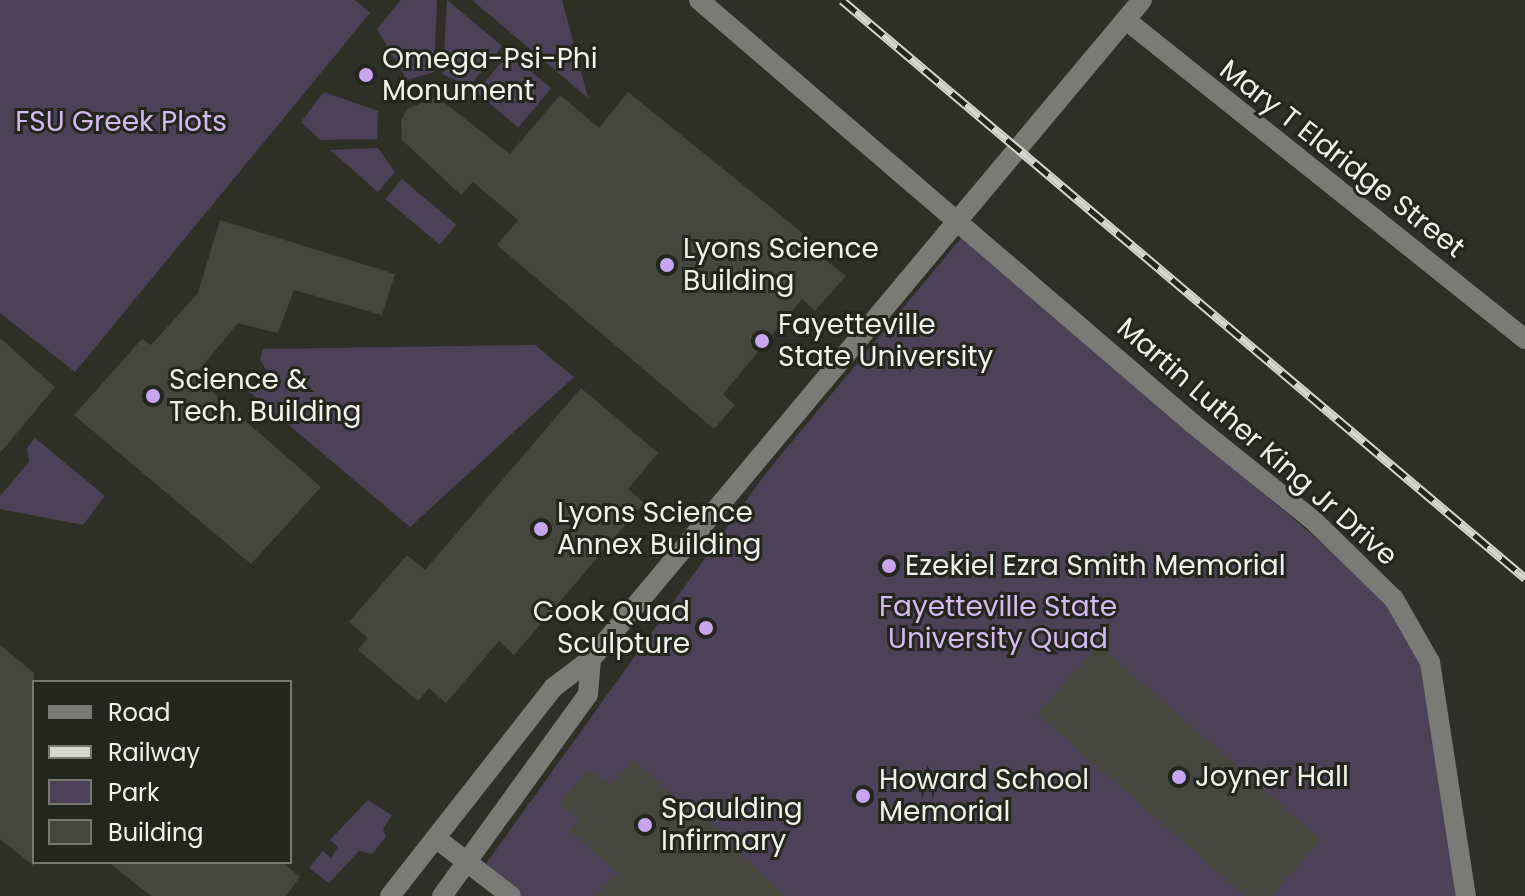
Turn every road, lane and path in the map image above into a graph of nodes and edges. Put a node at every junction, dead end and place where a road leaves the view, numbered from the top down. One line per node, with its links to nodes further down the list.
1 (699, 0): 4 (street, Martin Luther King Jr Drive)
2 (1142, 0): 3 (street)
3 (1126, 20): 4 (street); 5 (street, Mary T Eldridge Street)
4 (956, 221): 6 (street); 12 (street, Martin Luther King Jr Drive)
5 (1525, 339)
6 (591, 659): 7 (street); 8 (street)
7 (437, 839): 8 (street); 9 (street)
8 (469, 863): 10 (street); 11 (street)
9 (390, 896)
10 (442, 896)
11 (511, 896)
12 (1466, 896)

